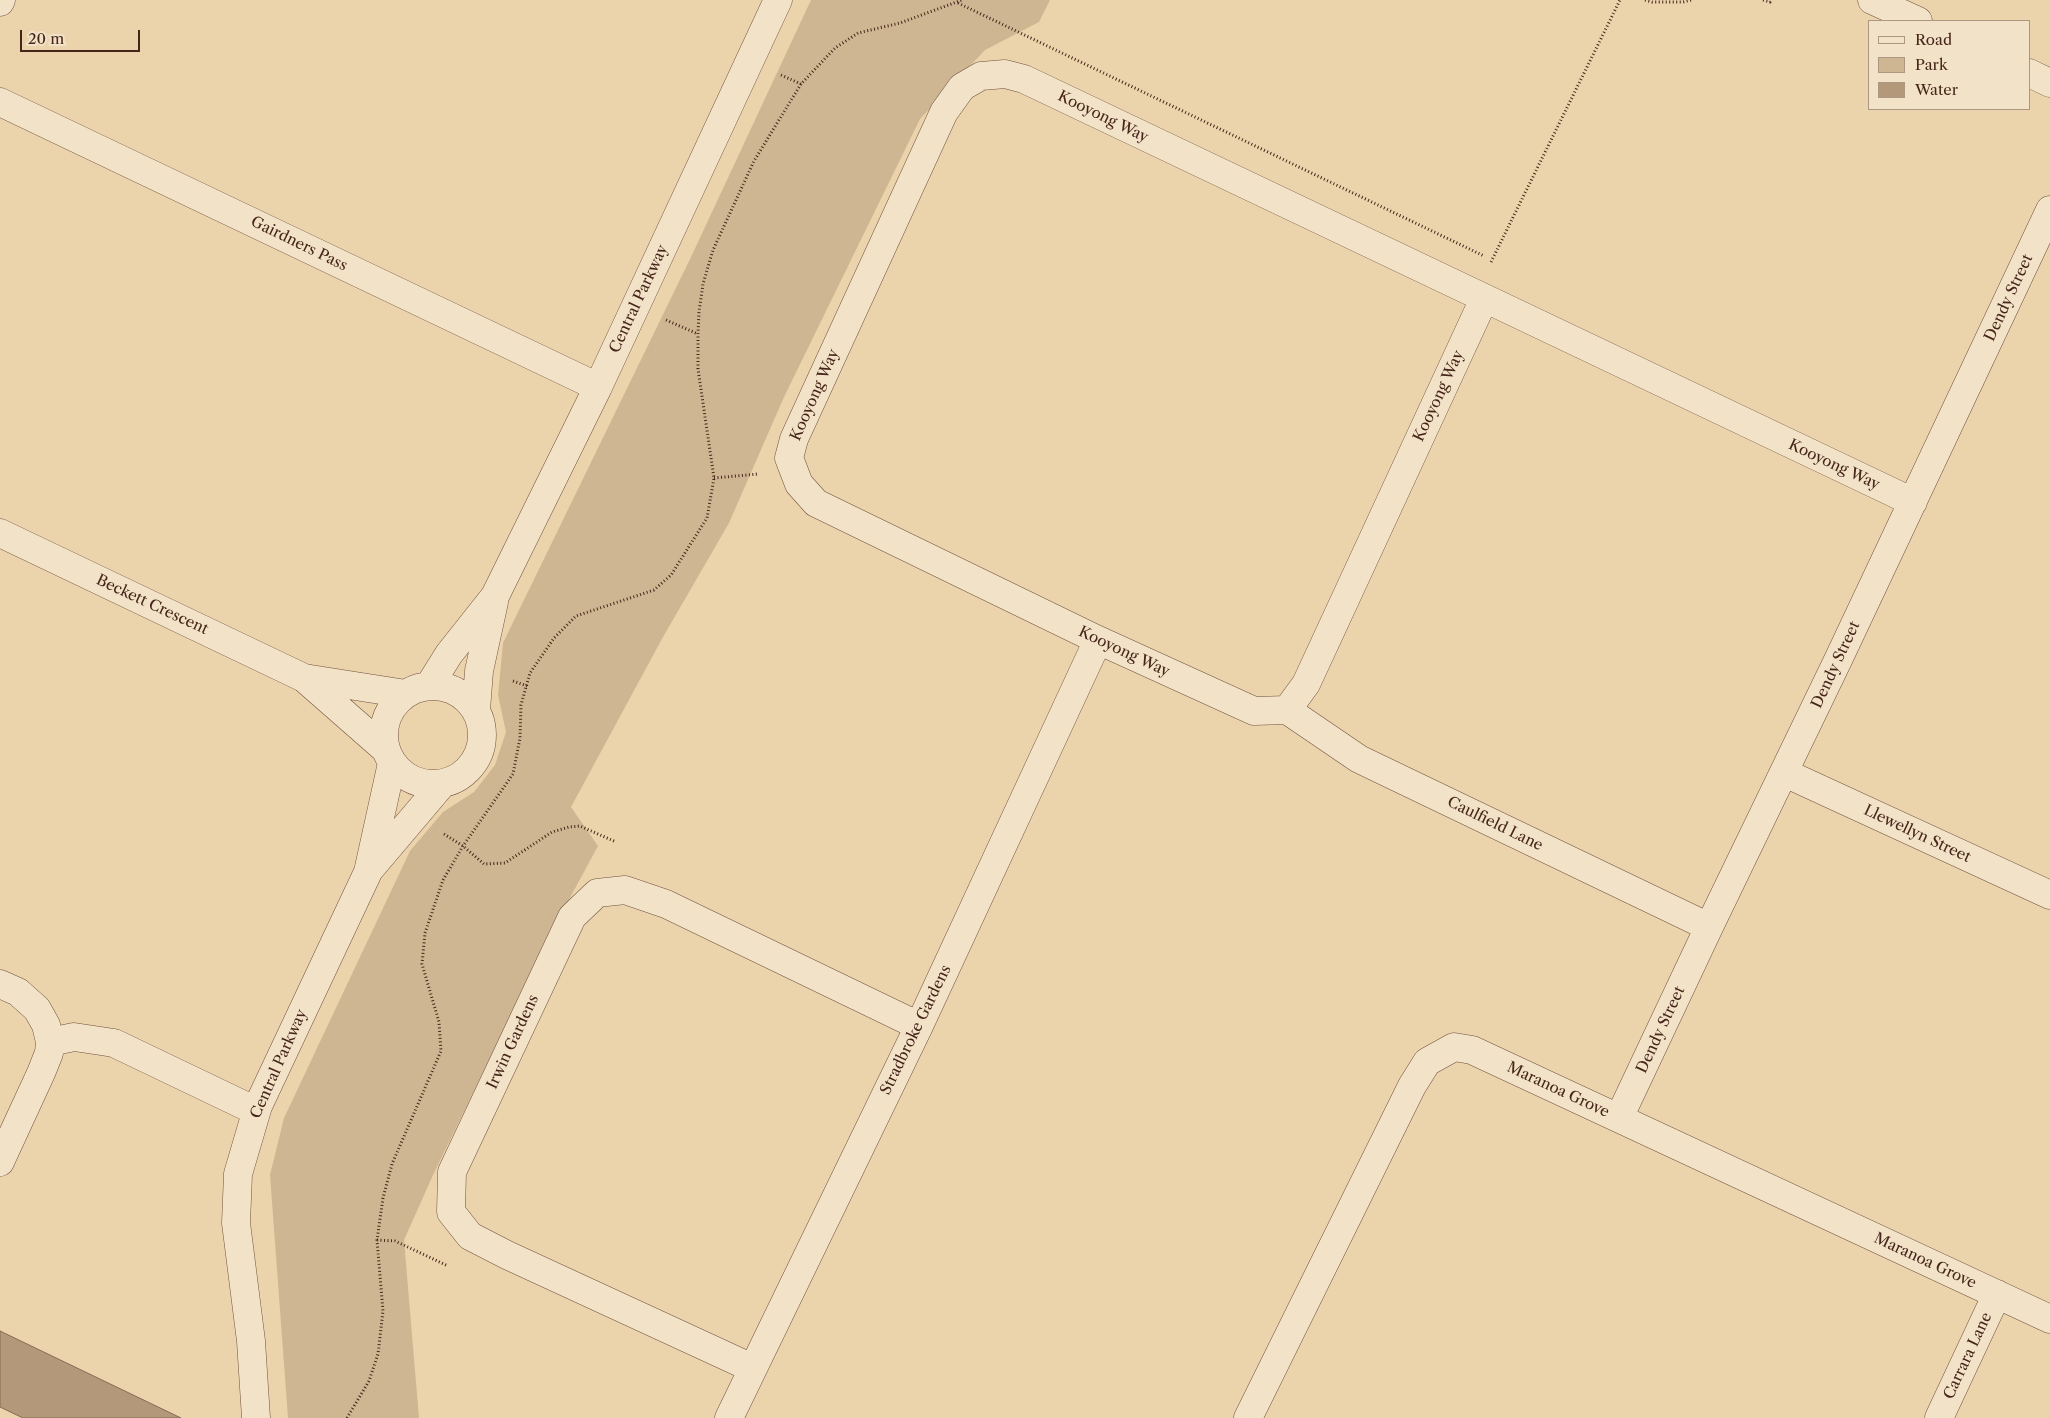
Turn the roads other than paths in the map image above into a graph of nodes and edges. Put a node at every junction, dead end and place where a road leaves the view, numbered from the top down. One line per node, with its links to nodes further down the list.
1 (778, 0): 9 (street, Central Parkway)
2 (1872, 0): 3 (street)
3 (1916, 20)
4 (2030, 73): 5 (street)
5 (2050, 83)
6 (0, 102): 9 (street, Gairdners Pass)
7 (2050, 210): 10 (street, Dendy Street)
8 (1479, 297): 10 (street, Kooyong Way); 13 (street, Kooyong Way); 17 (street, Kooyong Way)
9 (598, 387): 12 (street, Central Parkway)
10 (1913, 502): 19 (street, Dendy Street)
11 (0, 533): 14 (street, Beckett Crescent)
12 (496, 596): 15 (street, Central Parkway); 16 (street, Central Parkway)
13 (1098, 640): 17 (street, Kooyong Way); 25 (street, Stradbroke Gardens)
14 (304, 678): 15 (street, Beckett Crescent); 18 (street, Beckett Crescent)
15 (417, 690): 16 (street); 18 (street)
16 (476, 710): 20 (street)
17 (1287, 710): 23 (street, Caulfield Lane)
18 (388, 756): 20 (street); 21 (street, Central Parkway)
19 (1784, 773): 22 (street, Llewellyn Street); 23 (street, Dendy Street)
20 (442, 784): 21 (street, Central Parkway)
21 (368, 872): 27 (street, Central Parkway)
22 (2050, 895)
23 (1709, 926): 28 (street, Dendy Street)
24 (0, 984): 26 (street)
25 (919, 1026): 32 (street, Stradbroke Gardens); 32 (street, Irwin Gardens)
26 (50, 1042): 27 (street); 29 (street)
27 (256, 1112): 33 (street, Central Parkway)
28 (1619, 1118): 30 (street, Maranoa Grove); 35 (street, Maranoa Grove)
29 (0, 1162)
30 (1997, 1294): 31 (street, Maranoa Grove); 36 (street, Carrara Lane)
31 (2050, 1318)
32 (752, 1368): 34 (street, Stradbroke Gardens)
33 (256, 1418)
34 (729, 1418)
35 (1248, 1418)
36 (1939, 1418)

